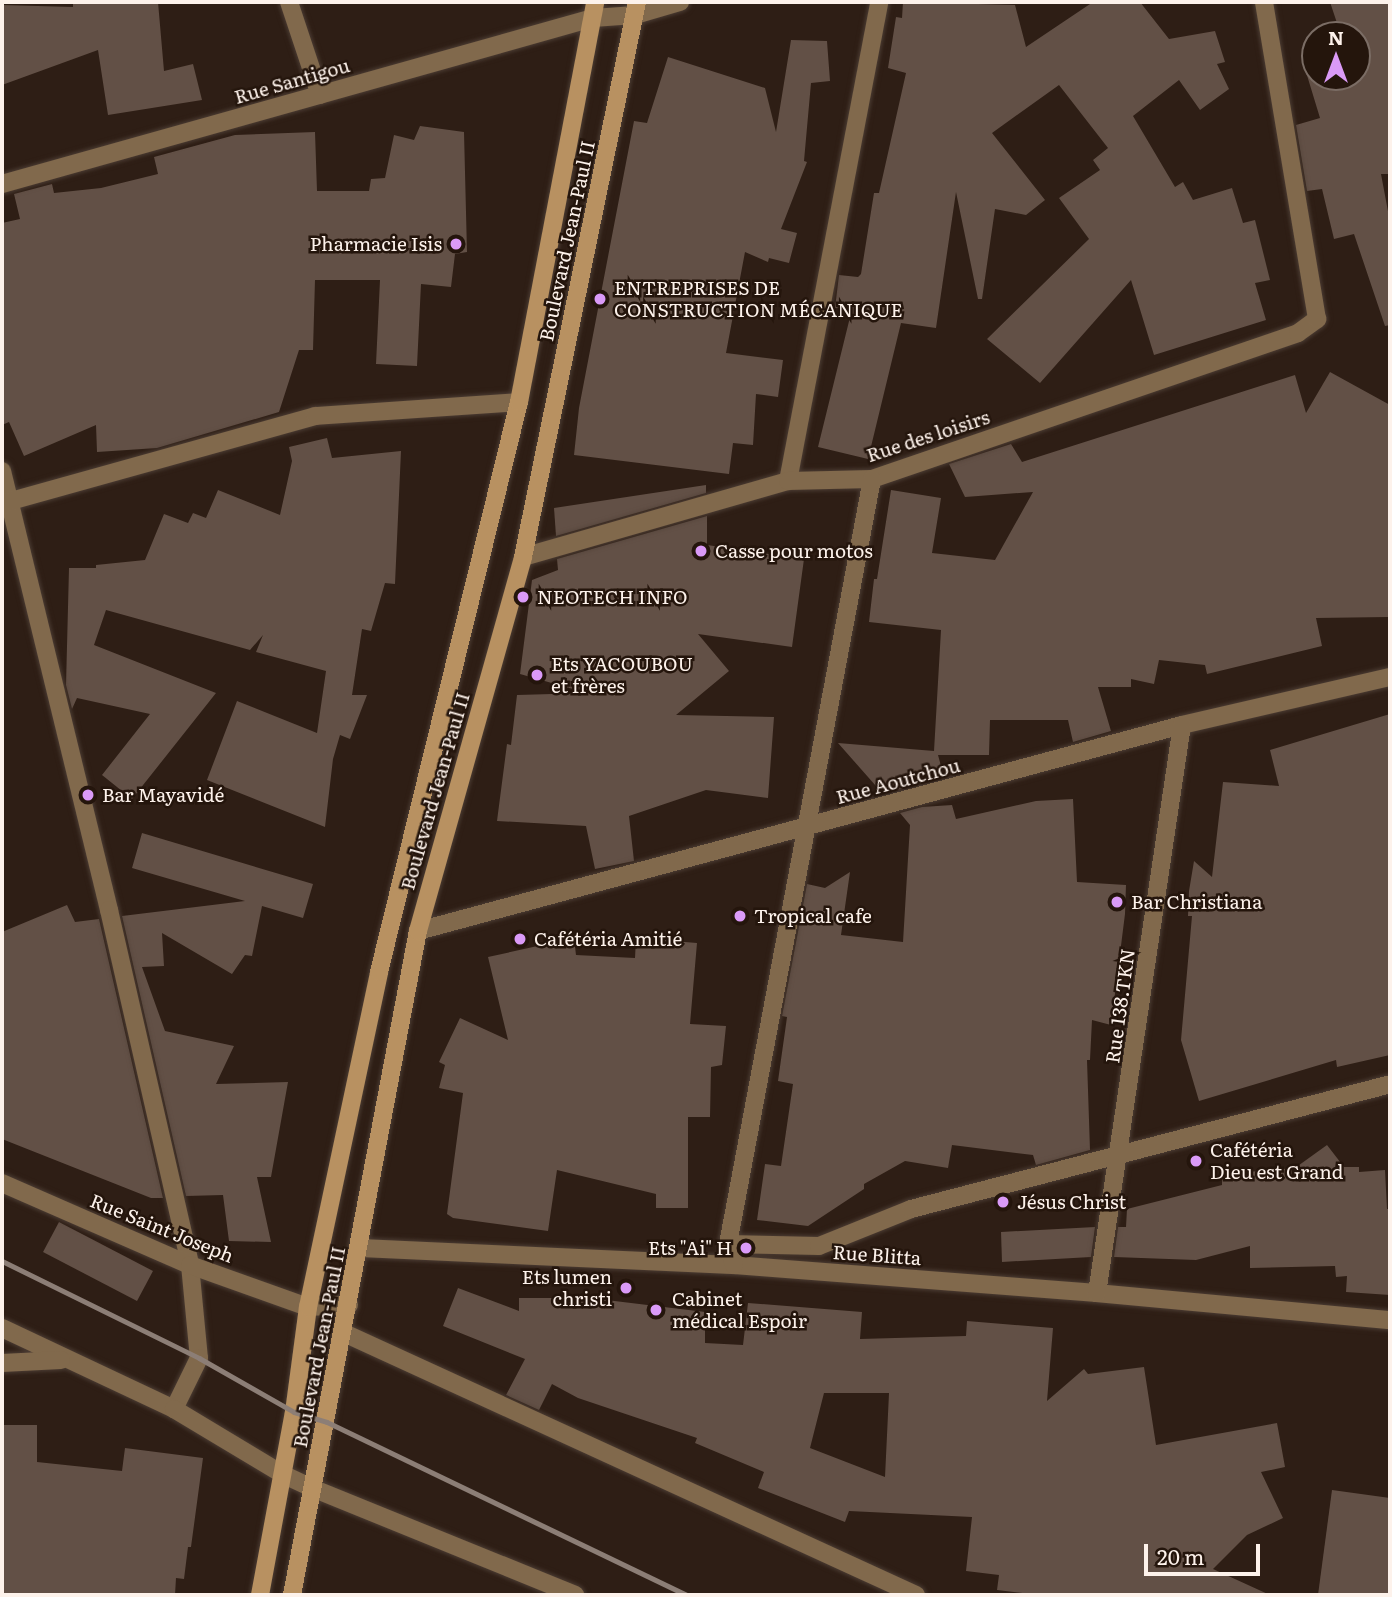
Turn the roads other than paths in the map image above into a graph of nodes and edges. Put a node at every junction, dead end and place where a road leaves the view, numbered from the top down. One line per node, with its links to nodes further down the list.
1 (289, 2): 7 (street)
2 (680, 2): 5 (street)
3 (879, 2): 12 (street)
4 (1264, 2): 11 (street, Rue des loisirs)
5 (636, 8): 6 (street, Rue Santigou); 14 (main road, Boulevard Jean-Paul II)
6 (594, 10): 7 (street, Rue Santigou); 9 (main road, Boulevard Jean-Paul II)
7 (320, 95): 8 (street, Rue Santigou)
8 (2, 184)
9 (519, 402): 13 (street); 28 (main road, Boulevard Jean-Paul II)
10 (2, 471): 13 (street)
11 (872, 479): 12 (street, Rue des loisirs); 17 (street)
12 (788, 481): 14 (street, Rue des loisirs)
13 (11, 501): 24 (street)
14 (523, 557): 18 (main road, Boulevard Jean-Paul II)
15 (1390, 677): 16 (street, Rue Aoutchou)
16 (1182, 725): 17 (street, Rue Aoutchou); 20 (street, Rue 138.TKN)
17 (809, 827): 18 (street, Rue Aoutchou); 22 (street)
18 (418, 931): 23 (main road, Boulevard Jean-Paul II)
19 (1390, 1084): 20 (street)
20 (1119, 1152): 22 (street); 26 (street, Rue 138.TKN)
21 (2, 1184): 24 (street, Rue Saint Joseph)
22 (728, 1244): 25 (street)
23 (359, 1248): 25 (street, Rue Blitta); 27 (main road, Boulevard Jean-Paul II)
24 (190, 1265): 28 (street, Rue Saint Joseph); 34 (street)
25 (734, 1265): 26 (street, Rue Blitta)
26 (1097, 1293): 29 (street, Rue Blitta)
27 (349, 1305): 28 (street); 31 (main road, Boulevard Jean-Paul II)
28 (308, 1307): 35 (main road, Boulevard Jean-Paul II)
29 (1390, 1320)
30 (2, 1328): 32 (street)
31 (344, 1333): 36 (main road, Boulevard Jean-Paul II); 40 (street)
32 (65, 1360): 33 (street); 34 (street)
33 (2, 1363)
34 (174, 1409): 35 (street)
35 (282, 1474): 36 (street); 37 (main road, Boulevard Jean-Paul II)
36 (312, 1488): 38 (main road, Boulevard Jean-Paul II); 39 (street)
37 (260, 1595)
38 (292, 1595)
39 (572, 1595)
40 (916, 1595)

